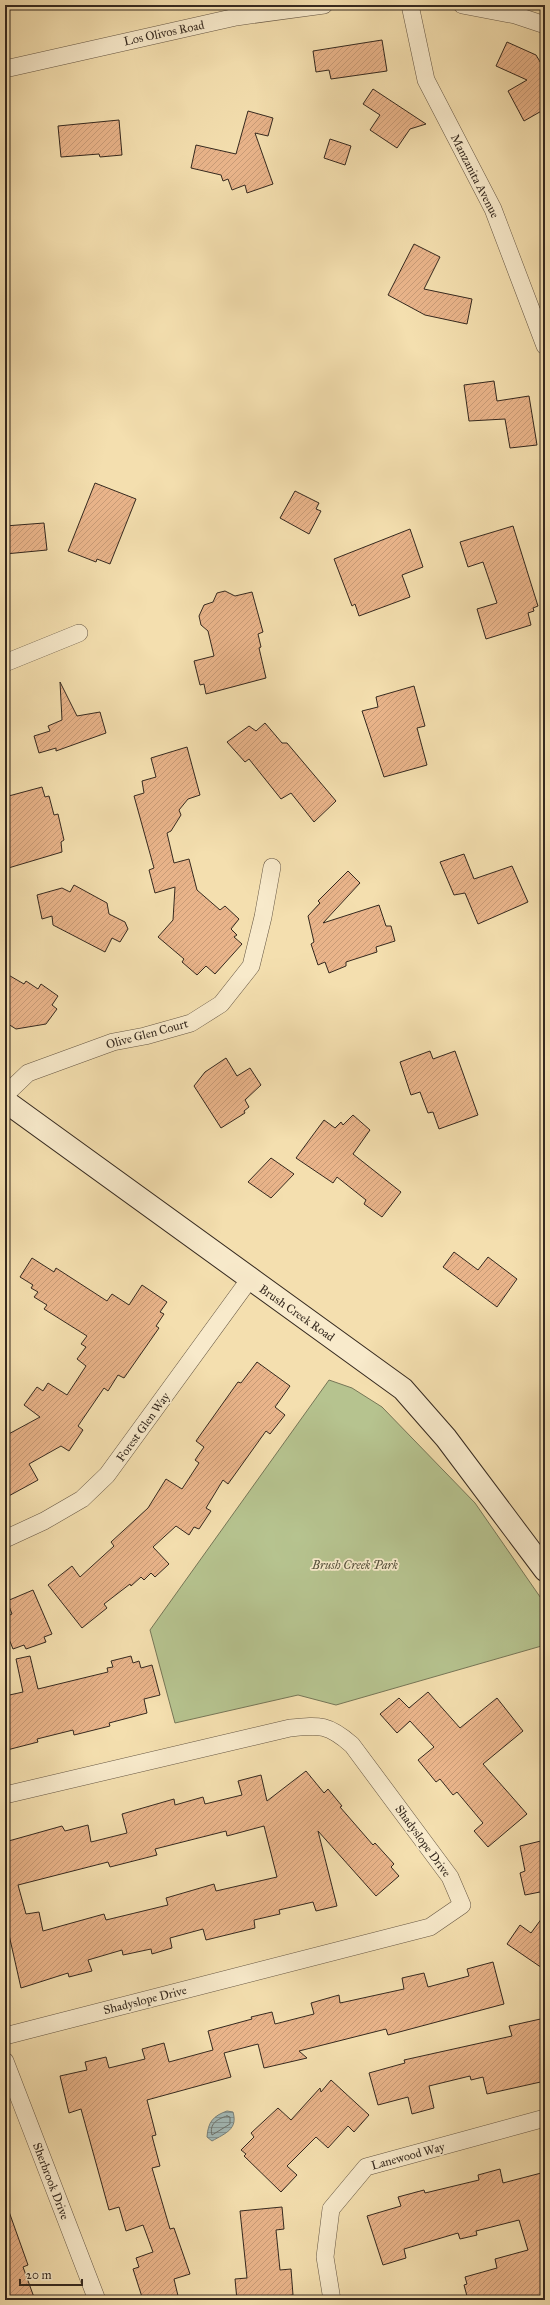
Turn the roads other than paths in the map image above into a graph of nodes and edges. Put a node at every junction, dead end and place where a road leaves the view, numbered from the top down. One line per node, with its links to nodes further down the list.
1 (324, 5): 5 (street, Los Olivos Road)
2 (410, 5): 6 (street, Manzanita Avenue)
3 (462, 5): 4 (street)
4 (545, 25)
5 (5, 69)
6 (545, 346)
7 (79, 633): 8 (street)
8 (5, 663)
9 (272, 867): 10 (street, Olive Glen Court)
10 (5, 1095)
11 (5, 1101): 12 (street, Brush Creek Road)
12 (249, 1280): 13 (street, Forest Glen Way); 14 (street, Brush Creek Road)
13 (5, 1539)
14 (545, 1570)
15 (5, 1795): 16 (street, Shadyslope Drive)
16 (5, 2036)
17 (5, 2061): 19 (street, Sherbrook Drive)
18 (545, 2118): 20 (street, Lanewood Way)
19 (97, 2300)
20 (332, 2300)

